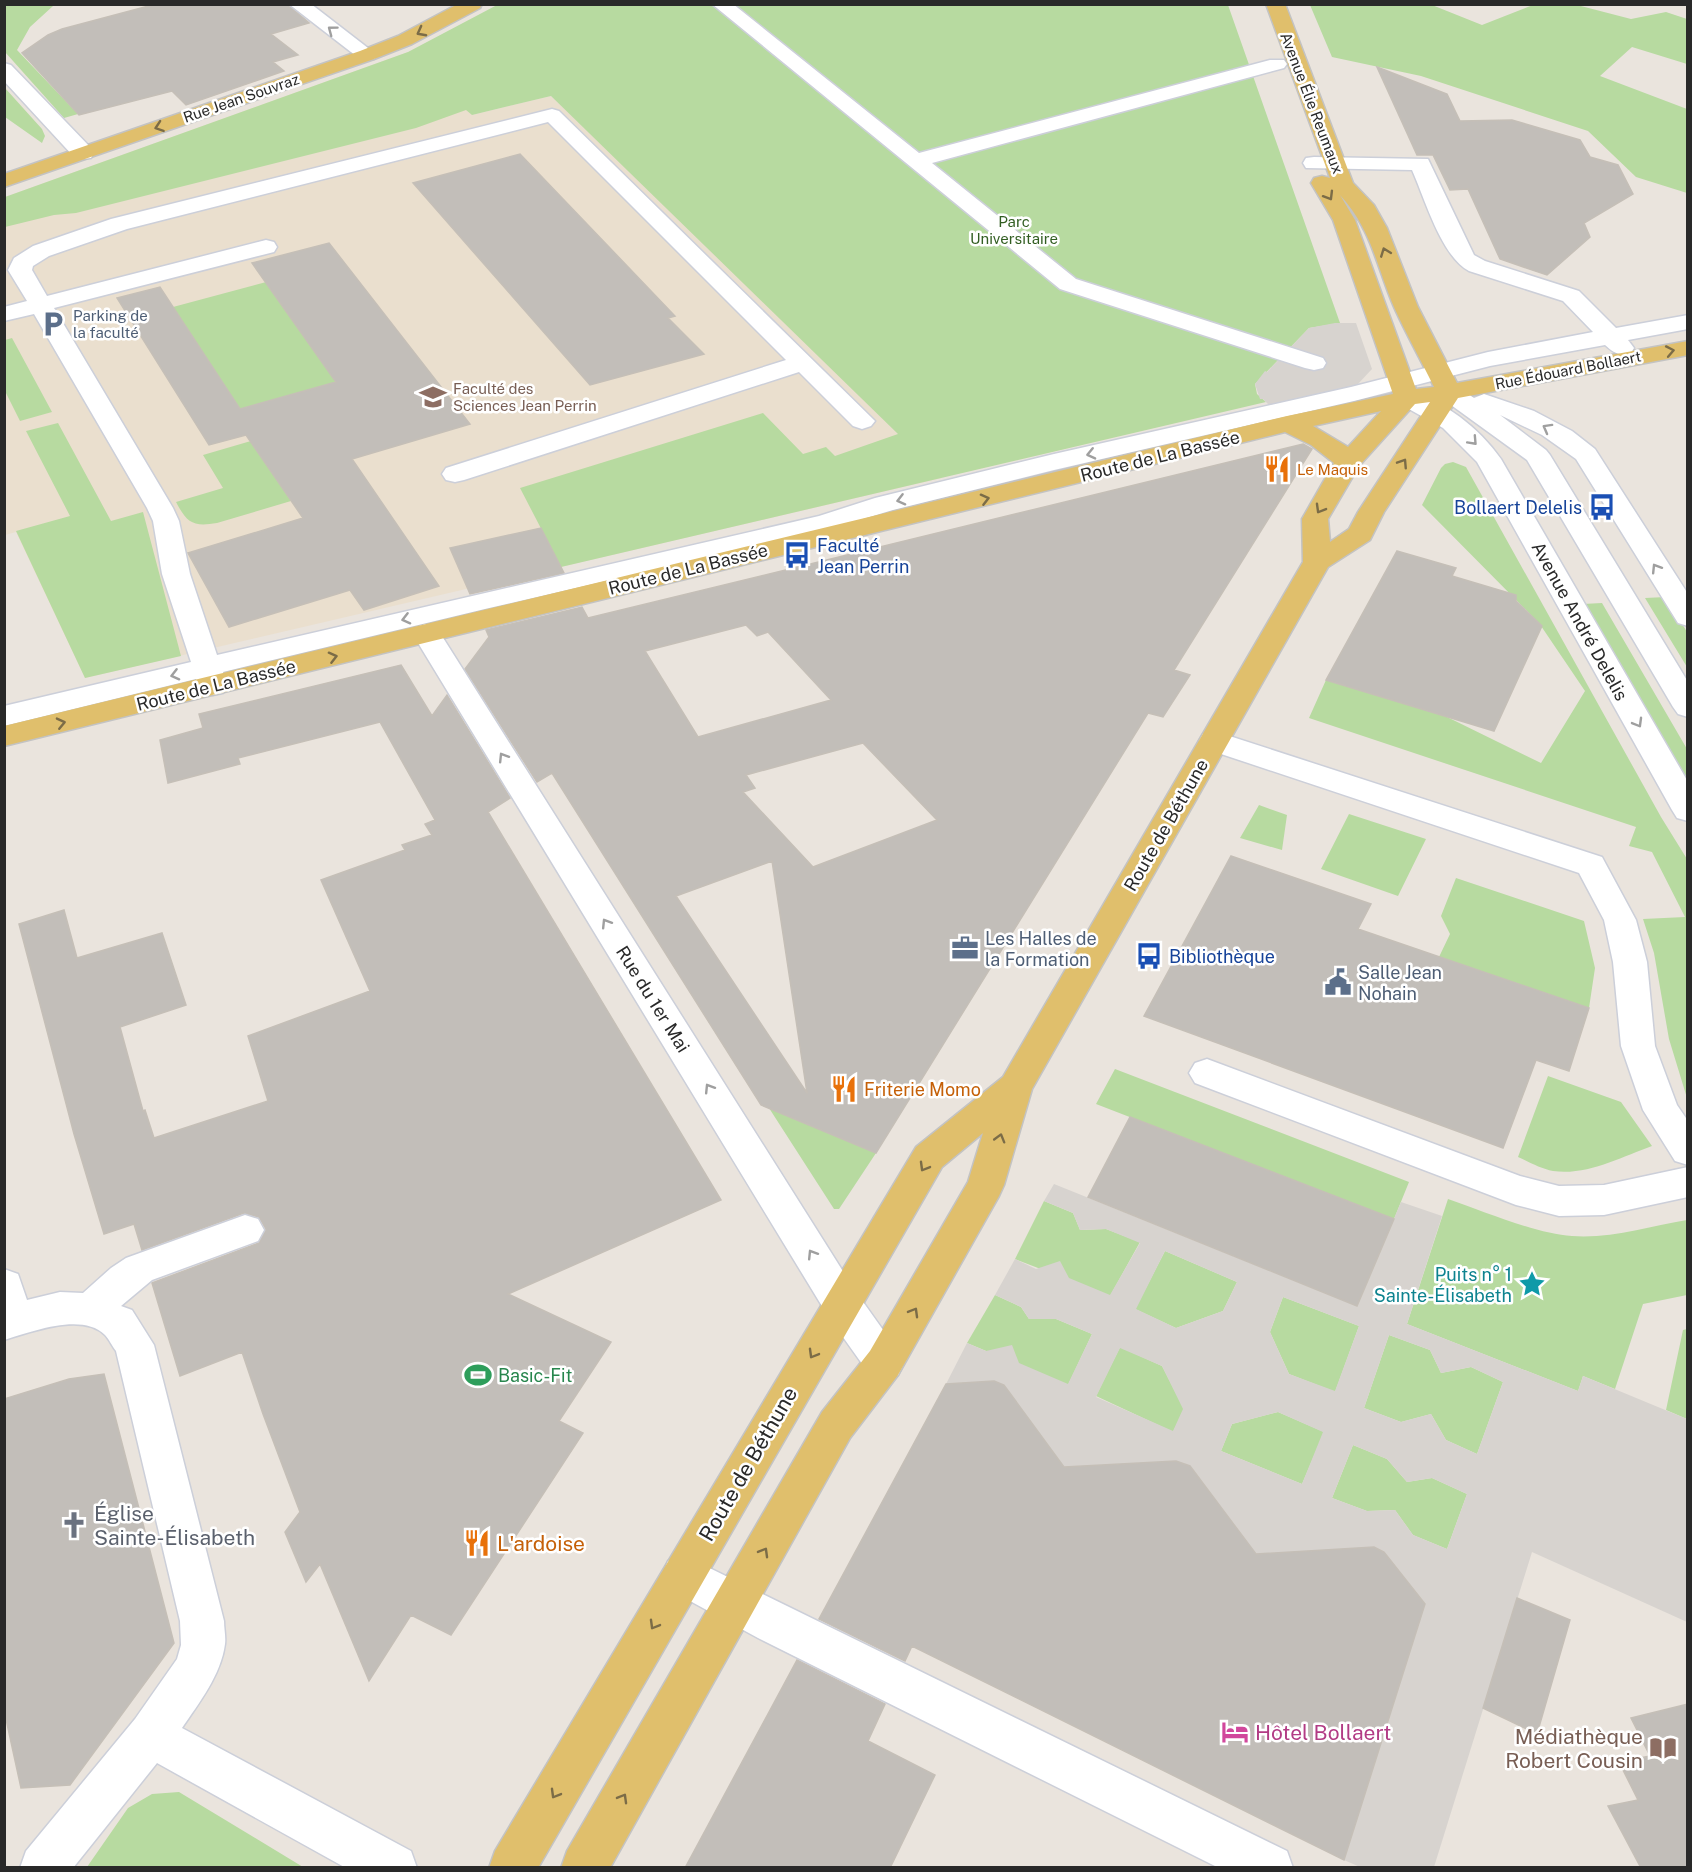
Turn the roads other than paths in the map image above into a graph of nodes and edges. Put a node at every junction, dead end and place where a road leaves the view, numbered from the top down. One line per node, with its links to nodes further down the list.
1 (298, 4): 6 (street, one-way to 1)
2 (473, 4): 6 (main road, Rue Jean Souvraz, one-way to 6)
3 (721, 4): 10 (street)
4 (1254, 4): 7 (main road, Avenue Élie Reumaux)
5 (1275, 4): 11 (main road, Avenue Élie Reumaux)
6 (367, 55): 9 (main road, Rue Jean Souvraz, one-way to 9)
7 (1277, 64): 10 (street); 11 (main road, Avenue Élie Reumaux)
8 (4, 69): 9 (street)
9 (83, 153): 12 (main road, Rue Jean Souvraz)
10 (916, 161): 22 (street)
11 (1324, 162): 18 (street); 23 (main road, Avenue Élie Reumaux, one-way to 23); 24 (main road, Avenue Élie Reumaux, one-way to 11)
12 (4, 181)
13 (266, 246): 15 (street)
14 (4, 297): 15 (street)
15 (36, 298): 16 (street); 21 (street); 32 (street)
16 (4, 314)
17 (1688, 322): 18 (street)
18 (1610, 336): 20 (street); 24 (street)
19 (1688, 348): 20 (main road, Rue Édouard Bollaert, one-way to 19)
20 (1632, 358): 24 (main road, Rue Édouard Bollaert)
21 (802, 363): 25 (street); 28 (street)
22 (1314, 363)
23 (1405, 389): 24 (street, Avenue André Delelis); 24 (street); 26 (main road, Route de La Bassée); 27 (main road); 32 (street, one-way to 32)
24 (1442, 392): 29 (main road, Route de Béthune, one-way to 24); 30 (street, Avenue André Delelis, one-way to 24); 33 (street); 37 (street, Avenue André Delelis, one-way to 37)
25 (862, 421)
26 (1287, 424): 27 (main road); 31 (main road, Route de La Bassée, one-way to 26)
27 (1348, 462): 29 (main road, one-way to 29)
28 (455, 474)
29 (1317, 562): 36 (main road, Route de Béthune)
30 (1688, 617)
31 (426, 633): 32 (main road, Route de La Bassée, one-way to 31); 43 (street, Rue du 1er Mai, one-way to 31)
32 (210, 677): 34 (street, one-way to 34); 35 (main road, Route de La Bassée, one-way to 32)
33 (1688, 707)
34 (4, 716)
35 (4, 736)
36 (1214, 741): 39 (main road, Route de Béthune); 40 (street)
37 (1688, 810)
38 (1208, 1073): 41 (street)
39 (1015, 1087): 43 (main road, Route de Béthune, one-way to 43); 46 (main road, Route de Béthune, one-way to 39)
40 (1688, 1151)
41 (1688, 1182)
42 (245, 1230): 45 (street)
43 (842, 1304): 46 (street, Rue du 1er Mai); 47 (main road, Route de Béthune, one-way to 47)
44 (7, 1309): 45 (street)
45 (91, 1310): 49 (street)
46 (884, 1363): 48 (main road, Route de Béthune, one-way to 46)
47 (683, 1575): 48 (street); 52 (main road, Route de Béthune, one-way to 52)
48 (735, 1603): 53 (main road, Route de Béthune, one-way to 48); 54 (street)
49 (151, 1735): 50 (street); 51 (street)
50 (43, 1868)
51 (394, 1868)
52 (512, 1868)
53 (584, 1868)
54 (1270, 1868)

